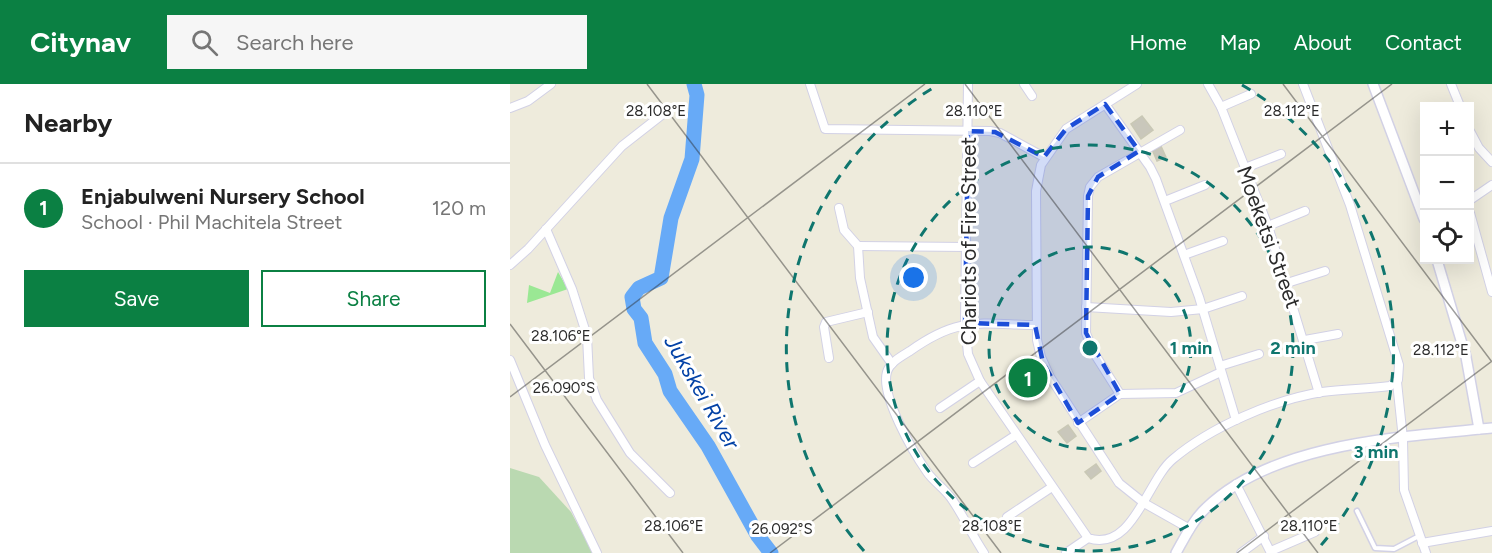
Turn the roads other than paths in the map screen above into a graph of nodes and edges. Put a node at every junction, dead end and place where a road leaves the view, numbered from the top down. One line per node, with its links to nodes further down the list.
1 (551, 84): 15 (street)
2 (810, 84): 18 (street)
3 (968, 84): 18 (street, Chariots of Fire Street)
4 (1024, 84): 11 (street)
5 (1137, 84): 13 (street)
6 (1208, 84): 14 (street, Moeketsi Street)
7 (1303, 84): 60 (street)
8 (1373, 84): 30 (street)
9 (1451, 84): 12 (street)
10 (1251, 94): 14 (street)
11 (1032, 96)
12 (1458, 102)
13 (1105, 104): 20 (street); 22 (street)
14 (1221, 107): 24 (street, Moeketsi Street)
15 (510, 108)
16 (668, 110): 34 (street)
17 (1180, 130): 20 (street)
18 (968, 131): 22 (street); 37 (street, Chariots of Fire Street)
19 (1474, 139): 23 (street)
20 (1139, 151): 28 (street); 46 (street)
21 (1281, 154): 24 (street)
22 (1044, 157): 50 (street)
23 (1492, 162)
24 (1245, 168): 33 (street, Moeketsi Street)
25 (1205, 185): 28 (street)
26 (1492, 185): 27 (street)
27 (1474, 197)
28 (1165, 201): 38 (street)
29 (839, 208): 36 (street)
30 (1422, 210)
31 (1305, 211): 33 (street)
32 (1474, 224): 39 (street)
33 (1268, 226): 43 (street, Moeketsi Street)
34 (546, 229): 41 (street); 74 (street)
35 (1223, 241): 38 (street)
36 (858, 246): 37 (street); 48 (street)
37 (967, 247): 49 (street, Chariots of Fire Street)
38 (1184, 255): 47 (street)
39 (1488, 263): 44 (street)
40 (1438, 264): 68 (street)
41 (510, 265)
42 (1325, 271): 43 (street)
43 (1287, 283): 52 (street, Moeketsi Street)
44 (1492, 292)
45 (1242, 297): 47 (street)
46 (1086, 307): 47 (street); 63 (street)
47 (1203, 309): 57 (street)
48 (868, 312): 54 (street); 56 (street)
49 (965, 323): 50 (street); 56 (street); 59 (street, Chariots of Fire Street)
50 (1035, 325): 58 (street)
51 (1338, 334): 52 (street)
52 (1305, 340): 62 (street, Moeketsi Street)
53 (1259, 354): 57 (street)
54 (829, 358)
55 (510, 360): 85 (street)
56 (892, 364): 86 (street)
57 (1220, 369): 63 (street); 65 (street)
58 (1050, 377): 61 (lane); 66 (street)
59 (980, 381): 64 (street); 69 (street, Chariots of Fire Street)
60 (1397, 382): 62 (street); 70 (street)
61 (1038, 384)
62 (1319, 393): 65 (street)
63 (1120, 394): 66 (street)
64 (940, 408)
65 (1236, 420): 75 (street)
66 (1078, 423): 75 (street)
67 (1492, 428): 68 (street)
68 (1479, 429): 70 (street)
69 (1016, 435): 71 (street); 73 (street, Chariots of Fire Street)
70 (1403, 439): 72 (street); 83 (street)
71 (973, 463)
72 (1236, 484): 78 (street); 81 (street)
73 (1052, 487): 77 (street); 82 (street, Chariots of Fire Street)
74 (670, 494)
75 (1144, 503): 78 (street); 82 (street)
76 (1357, 511): 83 (lane)
77 (1007, 518)
78 (1190, 529): 88 (street)
79 (1492, 531): 83 (street)
80 (1315, 532): 84 (street)
81 (1264, 536): 84 (street); 89 (street)
82 (1088, 538): 87 (street)
83 (1421, 539): 90 (street)
84 (1271, 552)
85 (597, 553)
86 (984, 553)
87 (1066, 553)
88 (1176, 553)
89 (1241, 553)
90 (1426, 553)

